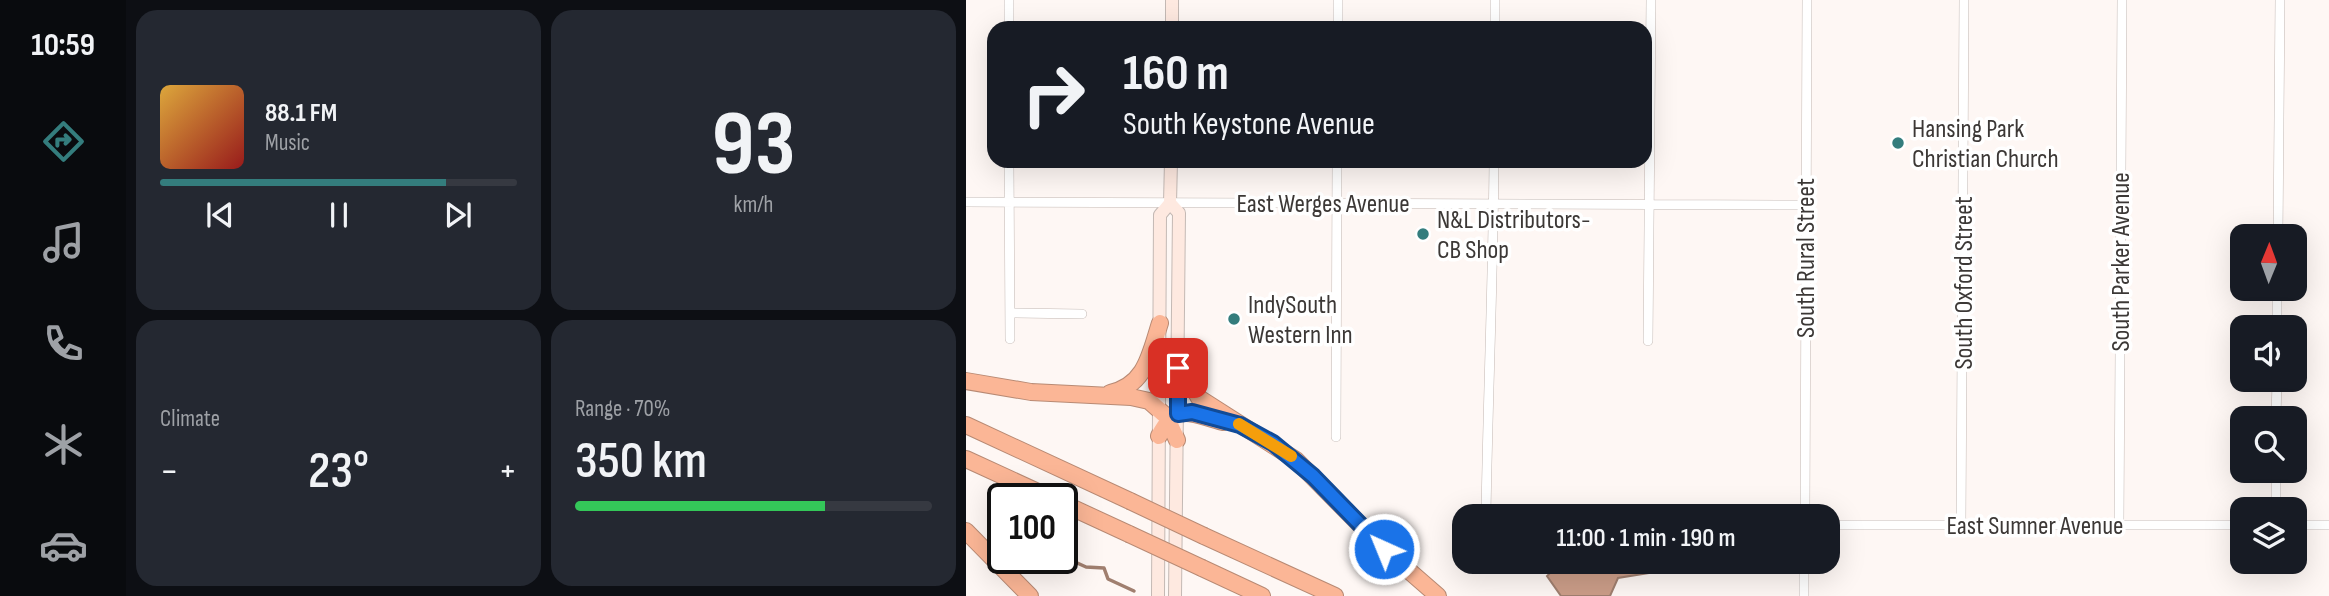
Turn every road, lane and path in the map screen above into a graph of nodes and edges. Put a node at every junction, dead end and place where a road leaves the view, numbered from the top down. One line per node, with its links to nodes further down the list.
1 (1009, 0): 10 (street)
2 (1172, 0): 11 (main road)
3 (1338, 0): 12 (street)
4 (1495, 0): 13 (street)
5 (1651, 0): 14 (street)
6 (1807, 0): 26 (street, South Rural Street)
7 (1964, 0): 47 (street, South Oxford Street)
8 (2122, 0): 49 (street, South Parker Avenue)
9 (2280, 0): 27 (street)
10 (1009, 21)
11 (1172, 21)
12 (1338, 21)
13 (1494, 21)
14 (1651, 21)
15 (1009, 168): 21 (street)
16 (1171, 168): 22 (main road)
17 (1337, 168): 23 (street)
18 (1494, 168): 24 (street)
19 (1649, 168): 25 (street)
20 (966, 202): 21 (street, East Werges Avenue)
21 (1010, 203): 22 (street, East Werges Avenue); 28 (street)
22 (1170, 203): 23 (street, East Werges Avenue); 30 (main road); 33 (main road)
23 (1337, 203): 24 (street, East Werges Avenue); 40 (street)
24 (1494, 204): 25 (street, East Werges Avenue); 44 (street)
25 (1649, 204): 26 (street, East Werges Avenue); 32 (street)
26 (1805, 205): 45 (street, South Rural Street)
27 (2278, 224)
28 (1011, 313): 29 (street); 31 (street)
29 (1082, 313)
30 (1160, 323): 35 (highway); 36 (main road)
31 (1010, 339)
32 (1648, 341)
33 (1178, 360): 36 (main road); 38 (highway)
34 (966, 381): 35 (highway)
35 (1098, 395): 36 (highway)
36 (1169, 414): 38 (highway); 39 (highway); 41 (highway)
37 (966, 425): 59 (highway, bridge)
38 (1240, 425): 60 (highway)
39 (1159, 436): 56 (main road)
40 (1336, 437)
41 (1177, 440): 57 (main road)
42 (966, 459): 43 (highway)
43 (1018, 483)
44 (1486, 504)
45 (1805, 504)
46 (1078, 510): 58 (highway, bridge)
47 (1961, 524): 48 (street, East Sumner Avenue); 49 (street, East Sumner Avenue)
48 (1840, 525)
49 (2119, 525): 50 (street, East Sumner Avenue)
50 (2230, 525)
51 (2307, 525): 52 (street)
52 (2329, 525)
53 (966, 531): 55 (highway)
54 (1804, 574): 61 (street)
55 (1030, 596)
56 (1158, 596)
57 (1175, 596)
58 (1262, 596)
59 (1335, 596)
60 (1438, 596)
61 (1804, 596)

